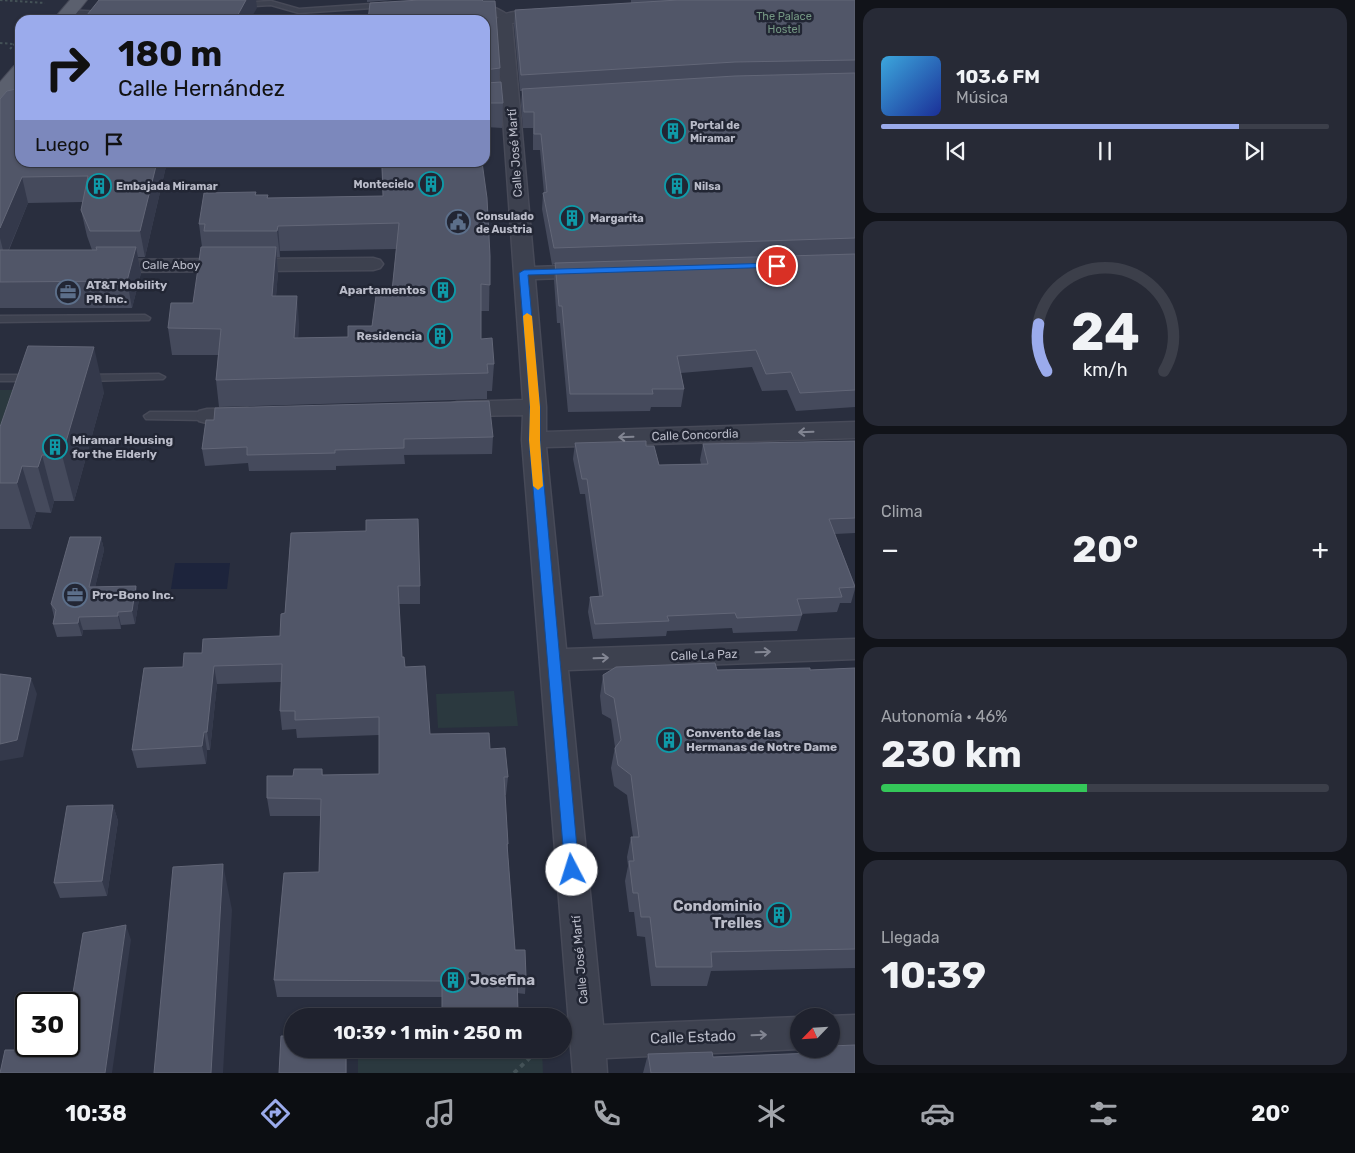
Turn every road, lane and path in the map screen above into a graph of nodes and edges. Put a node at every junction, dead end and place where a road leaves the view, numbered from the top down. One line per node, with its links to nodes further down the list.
1 (0, 0): 3 (path)
2 (461, 0): 9 (lane)
3 (50, 4)
4 (393, 4): 5 (lane)
5 (233, 6)
6 (70, 11): 7 (lane)
7 (110, 14)
8 (564, 14): 9 (street)
9 (512, 18): 17 (street, Calle José Martí)
10 (0, 43): 11 (path)
11 (14, 44)
12 (15, 79): 13 (main road)
13 (3, 102)
14 (373, 264): 15 (street, Calle Aboy)
15 (90, 266)
16 (611, 270): 17 (street)
17 (524, 273): 24 (street, Calle José Martí)
18 (145, 318): 19 (lane)
19 (0, 319)
20 (159, 377): 23 (lane)
21 (0, 378): 22 (lane)
22 (40, 378)
23 (69, 378)
24 (535, 407): 25 (street); 30 (street, Calle José Martí)
25 (436, 409)
26 (267, 414): 28 (street)
27 (150, 416): 28 (lane)
28 (208, 416)
29 (855, 430): 30 (street, Calle Concordia, one-way to 30)
30 (534, 440): 32 (street, Calle José Martí)
31 (855, 649): 32 (street, Calle La Paz, one-way to 31)
32 (552, 660): 36 (street, Calle José Martí)
33 (855, 1031): 34 (street)
34 (840, 1032)
35 (790, 1034): 36 (street, Calle Estado, one-way to 35)
36 (589, 1057)
37 (530, 1058): 38 (path)
38 (514, 1073)

